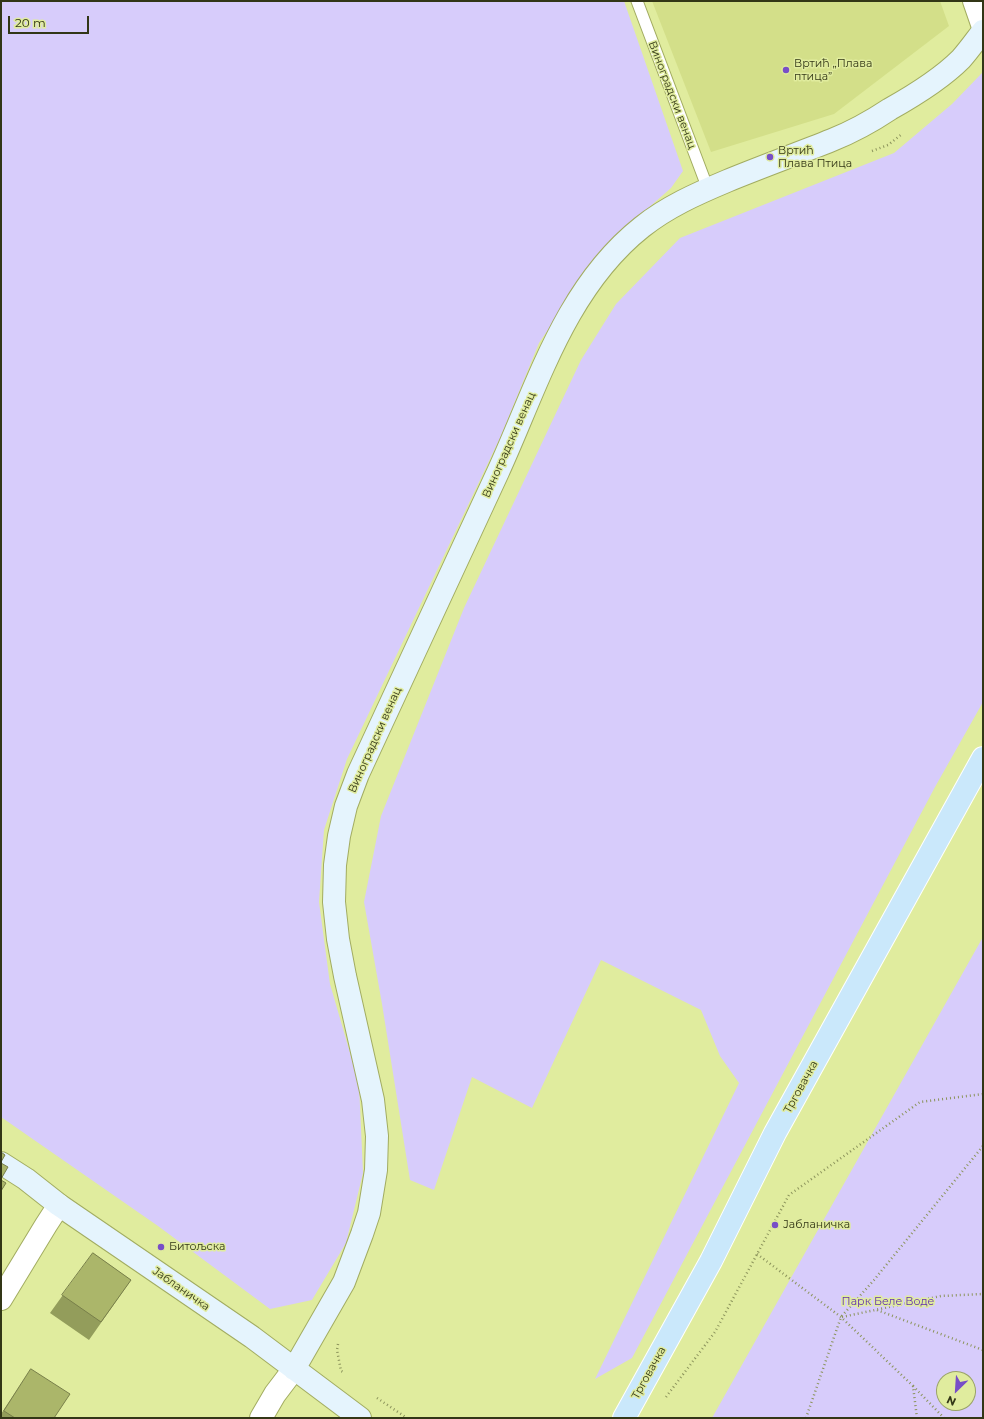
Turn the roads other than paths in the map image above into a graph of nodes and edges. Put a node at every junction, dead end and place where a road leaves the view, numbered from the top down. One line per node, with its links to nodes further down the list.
1 (637, 1): 5 (lane, Виноградски венац)
2 (974, 1): 3 (street)
3 (983, 27)
4 (983, 31): 5 (street, Виноградски венац)
5 (708, 189): 10 (street, Виноградски венац)
6 (983, 758): 13 (main road, Трговачка)
7 (1, 1163): 8 (street, Јабланичка)
8 (59, 1205): 9 (street); 10 (street, Јабланичка)
9 (1, 1299)
10 (294, 1369): 11 (street); 12 (street, Јабланичка)
11 (261, 1418)
12 (360, 1418)
13 (624, 1418)

